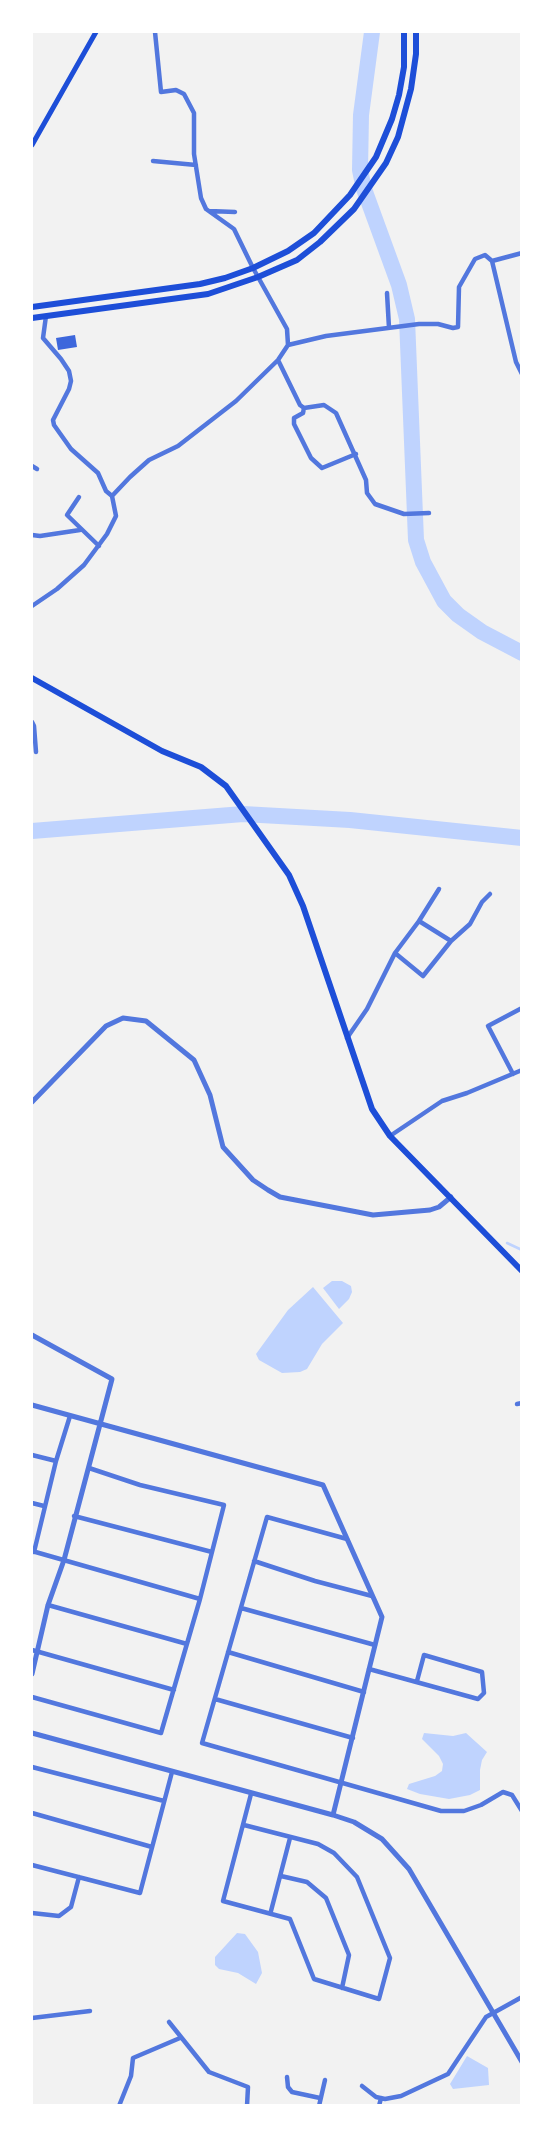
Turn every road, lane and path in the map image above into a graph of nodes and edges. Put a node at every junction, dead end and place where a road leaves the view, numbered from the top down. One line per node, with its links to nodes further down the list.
1 (96, 32): 5 (main road)
2 (155, 32): 7 (street)
3 (404, 32): 12 (main road)
4 (416, 32): 13 (main road)
5 (32, 145)
6 (153, 161): 7 (street)
7 (196, 165): 8 (street)
8 (209, 211): 9 (street); 12 (street)
9 (235, 212)
10 (522, 253): 11 (street)
11 (492, 261): 18 (street); 21 (street)
12 (253, 268): 13 (street); 15 (main road)
13 (258, 277): 16 (main road); 19 (street)
14 (387, 293): 18 (street)
15 (32, 307)
16 (46, 315): 17 (main road); 26 (street)
17 (32, 318)
18 (392, 327): 19 (street)
19 (288, 345): 20 (street)
20 (278, 360): 22 (street); 26 (street)
21 (520, 371)
22 (304, 408): 23 (street); 23 (street)
23 (356, 454): 28 (street)
24 (32, 466): 25 (street)
25 (37, 469)
26 (112, 496): 31 (street)
27 (79, 497): 29 (street)
28 (429, 513)
29 (80, 530): 30 (street); 31 (street)
30 (32, 535)
31 (99, 546): 32 (street)
32 (32, 606)
33 (32, 678): 42 (main road)
34 (32, 722): 35 (street)
35 (36, 752)
36 (439, 889): 38 (street)
37 (490, 894): 39 (street)
38 (419, 921): 39 (street); 40 (street)
39 (451, 941): 40 (street)
40 (395, 953): 42 (street)
41 (522, 1008): 44 (street)
42 (347, 1038): 46 (main road)
43 (522, 1070): 44 (street)
44 (513, 1074): 46 (street)
45 (32, 1102): 47 (street)
46 (390, 1136): 47 (main road)
47 (451, 1197): 48 (main road)
48 (522, 1270)
49 (32, 1335): 52 (street)
50 (32, 1405): 51 (street)
51 (70, 1416): 52 (street); 54 (street)
52 (100, 1425): 55 (street); 59 (street)
53 (32, 1455): 54 (street)
54 (56, 1461): 57 (street)
55 (89, 1468): 58 (street); 61 (street)
56 (32, 1503): 57 (street)
57 (44, 1506): 60 (street)
58 (74, 1516): 61 (street); 62 (street)
59 (347, 1539): 63 (street); 64 (street)
60 (33, 1552): 62 (street)
61 (212, 1552): 65 (street)
62 (64, 1560): 65 (street); 66 (street)
63 (254, 1561): 64 (street); 67 (street)
64 (372, 1596): 69 (street)
65 (200, 1599): 68 (street)
66 (48, 1605): 68 (street); 70 (street)
67 (241, 1608): 69 (street); 71 (street)
68 (187, 1644): 75 (street)
69 (375, 1645): 72 (street)
70 (34, 1650): 73 (street); 75 (street)
71 (228, 1652): 76 (street); 78 (street)
72 (369, 1669): 74 (street); 76 (street)
73 (32, 1674)
74 (417, 1681): 74 (street)
75 (174, 1690): 77 (street)
76 (364, 1692): 80 (street)
77 (32, 1697)
78 (215, 1699): 80 (street); 83 (street)
79 (32, 1732): 82 (street)
80 (353, 1738): 83 (street)
81 (32, 1767): 85 (street)
82 (172, 1772): 84 (street); 85 (street)
83 (342, 1782): 86 (street); 88 (street)
84 (251, 1794): 88 (street); 89 (street)
85 (164, 1801): 91 (street)
86 (522, 1811)
87 (32, 1813): 91 (street)
88 (333, 1815): 100 (street)
89 (244, 1825): 90 (street); 95 (street)
90 (290, 1838): 93 (street); 97 (street)
91 (152, 1847): 94 (street)
92 (32, 1864): 94 (street)
93 (281, 1876): 95 (street); 97 (street)
94 (79, 1877): 96 (street)
95 (271, 1912): 97 (street)
96 (32, 1913)
97 (342, 1988)
98 (522, 1997): 100 (street)
99 (90, 2011): 101 (street)
100 (493, 2013): 104 (street); 109 (street)
101 (32, 2018)
102 (169, 2022): 103 (street)
103 (180, 2038): 110 (street); 111 (street)
104 (522, 2062)
105 (287, 2077): 108 (street)
106 (325, 2080): 108 (street)
107 (362, 2086): 109 (street)
108 (320, 2098): 112 (street)
109 (381, 2098): 113 (street)
110 (119, 2105)
111 (247, 2105)
112 (319, 2105)
113 (379, 2105)

